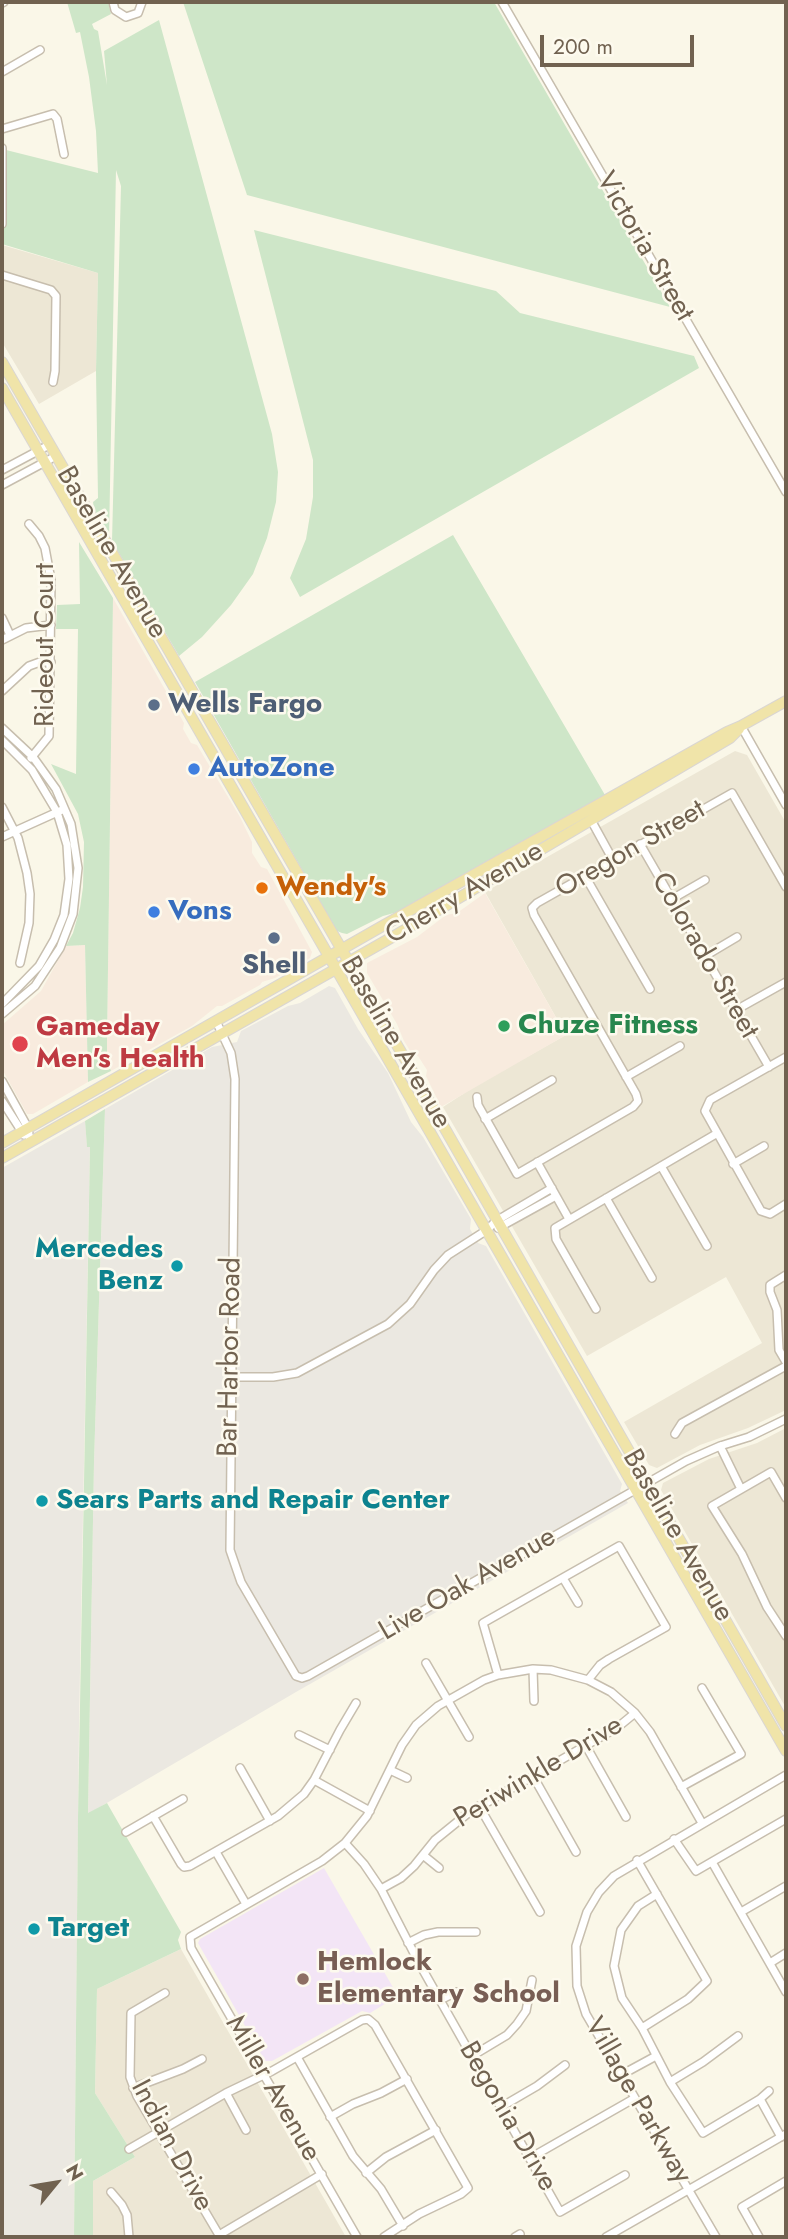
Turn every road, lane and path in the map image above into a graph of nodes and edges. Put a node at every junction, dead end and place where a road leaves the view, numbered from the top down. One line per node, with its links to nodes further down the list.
1 (113, 2): 3 (street)
2 (502, 2): 20 (street, Victoria Street)
3 (143, 3)
4 (40, 50): 5 (street)
5 (2, 72)
6 (2, 129): 8 (street)
7 (2, 148): 9 (street)
8 (64, 153)
9 (2, 224)
10 (2, 275): 12 (street)
11 (2, 362): 14 (main road, Baseline Avenue)
12 (52, 382)
13 (2, 388): 15 (main road, Baseline Avenue)
14 (49, 445): 15 (street); 16 (main road, Baseline Avenue)
15 (39, 452): 17 (main road, Baseline Avenue); 18 (street)
16 (56, 456): 17 (street); 48 (main road, Baseline Avenue)
17 (45, 463): 19 (street); 50 (main road, Baseline Avenue)
18 (2, 470)
19 (2, 485)
20 (786, 492)
21 (29, 524): 23 (street, Rideout Court)
22 (2, 618): 24 (street)
23 (51, 625): 24 (street); 26 (street, Rideout Court)
24 (10, 635): 25 (street)
25 (2, 640)
26 (51, 662): 27 (street); 32 (street, Rideout Court)
27 (2, 691)
28 (786, 701): 29 (main road, Cherry Avenue)
29 (741, 726): 34 (street); 38 (main road, Cherry Avenue); 48 (main road, Cherry Avenue)
30 (2, 728): 32 (street)
31 (2, 740): 33 (street)
32 (33, 757): 33 (street, Rideout Court); 36 (street)
33 (26, 763): 37 (street)
34 (786, 805)
35 (2, 807): 39 (street)
36 (66, 808): 37 (street); 58 (street)
37 (57, 812): 39 (street); 56 (street)
38 (591, 820): 42 (street); 52 (main road, Cherry Avenue)
39 (15, 831): 40 (street); 51 (street)
40 (2, 837)
41 (640, 844): 42 (street, Oregon Street); 45 (street, Oregon Street); 46 (street, Colorado Street)
42 (613, 860): 43 (street, Oregon Street)
43 (585, 876): 55 (street); 64 (street, Oregon Street)
44 (705, 880): 46 (street)
45 (786, 887)
46 (672, 899): 49 (street, Colorado Street)
47 (737, 937): 49 (street)
48 (341, 949): 50 (main road, Cherry Avenue); 52 (main road, Baseline Avenue)
49 (705, 956): 57 (street, Colorado Street)
50 (328, 957): 53 (main road, Baseline Avenue); 59 (main road, Cherry Avenue)
51 (20, 962)
52 (349, 962): 53 (main road, Cherry Avenue); 84 (main road, Baseline Avenue)
53 (335, 970): 60 (main road, Cherry Avenue); 85 (main road, Baseline Avenue)
54 (786, 982): 57 (street)
55 (650, 989)
56 (2, 1004)
57 (736, 1010): 63 (street, Colorado Street)
58 (2, 1014)
59 (216, 1021): 60 (street, Bar Harbor Road); 70 (main road, Cherry Avenue)
60 (222, 1032): 72 (main road, Cherry Avenue); 91 (street, Bar Harbor Road)
61 (680, 1046): 64 (street)
62 (786, 1057): 63 (street)
63 (769, 1067): 71 (street)
64 (626, 1077): 76 (street)
65 (552, 1080): 69 (street)
66 (2, 1081): 70 (street)
67 (477, 1097): 69 (street)
68 (2, 1101): 70 (street)
69 (485, 1119): 76 (street)
70 (24, 1130): 72 (street); 73 (main road, Cherry Avenue)
71 (716, 1134): 77 (street); 78 (street)
72 (30, 1141): 75 (main road, Cherry Avenue)
73 (2, 1143)
74 (764, 1146): 77 (street)
75 (2, 1158)
76 (537, 1162): 79 (street)
77 (733, 1164): 82 (street)
78 (661, 1166): 81 (street); 86 (street)
79 (552, 1188): 80 (street); 84 (street)
80 (553, 1198): 83 (street); 84 (street)
81 (606, 1198): 83 (street); 88 (street)
82 (786, 1205)
83 (569, 1219): 89 (street)
84 (498, 1225): 85 (street); 95 (main road, Baseline Avenue)
85 (487, 1230): 91 (street); 97 (main road, Baseline Avenue)
86 (707, 1246)
87 (786, 1275): 90 (street)
88 (652, 1278)
89 (596, 1309)
90 (786, 1364): 93 (street)
91 (231, 1377): 105 (street, Bar Harbor Road)
92 (786, 1419): 94 (street, Live Oak Avenue)
93 (675, 1434)
94 (720, 1446): 95 (street, Live Oak Avenue); 96 (street)
95 (647, 1484): 97 (street, Live Oak Avenue); 112 (main road, Baseline Avenue)
96 (741, 1489): 98 (street); 101 (street)
97 (636, 1490): 105 (street, Live Oak Avenue); 117 (main road, Baseline Avenue)
98 (786, 1498)
99 (564, 1578): 100 (street); 104 (street); 106 (street)
100 (578, 1603)
101 (786, 1636)
102 (426, 1663): 108 (street)
103 (533, 1670): 104 (street); 106 (street); 109 (street)
104 (498, 1675): 108 (street)
105 (299, 1678)
106 (588, 1680): 111 (street)
107 (702, 1688): 124 (street)
108 (447, 1700): 114 (street); 119 (street)
109 (534, 1702)
110 (356, 1703): 116 (street)
111 (635, 1713): 115 (street, Periwinkle Drive); 124 (street)
112 (786, 1726)
113 (299, 1735): 116 (street)
114 (469, 1737)
115 (586, 1746): 121 (street, Periwinkle Drive); 129 (street)
116 (330, 1750): 123 (street)
117 (786, 1751)
118 (240, 1768): 131 (street)
119 (390, 1770): 122 (street); 127 (street)
120 (786, 1775): 132 (street, Village Parkway)
121 (533, 1776): 126 (street, Periwinkle Drive); 137 (street)
122 (407, 1778)
123 (314, 1780): 127 (street); 131 (street)
124 (681, 1787): 132 (street)
125 (183, 1799): 128 (street)
126 (479, 1806): 138 (street, Periwinkle Drive); 146 (street)
127 (370, 1811): 135 (street)
128 (153, 1816): 133 (street); 136 (street)
129 (626, 1816)
130 (786, 1819): 140 (street)
131 (270, 1821): 136 (street)
132 (702, 1823): 134 (street, Village Parkway)
133 (126, 1832)
134 (674, 1839): 139 (street, Village Parkway); 140 (street)
135 (345, 1843): 143 (street, Begonia Drive); 145 (street)
136 (216, 1852): 145 (street)
137 (576, 1852)
138 (423, 1855): 141 (street); 143 (street, Periwinkle Drive)
139 (637, 1860): 144 (street); 165 (street, Village Parkway)
140 (712, 1862): 147 (street)
141 (439, 1868)
142 (786, 1886): 147 (street)
143 (382, 1889): 149 (street, Begonia Drive)
144 (657, 1894): 157 (street); 157 (street)
145 (246, 1904): 164 (street, Miller Avenue)
146 (540, 1912)
147 (741, 1912): 151 (street)
148 (476, 1932): 149 (street)
149 (408, 1943): 156 (street, Begonia Drive)
150 (786, 1953): 151 (street)
151 (770, 1963): 154 (street)
152 (532, 1980): 159 (street)
153 (456, 1992): 156 (street)
154 (786, 1992)
155 (165, 1993): 168 (street, Indian Drive)
156 (440, 2000): 159 (street, Begonia Drive)
157 (642, 2028): 160 (street)
158 (738, 2036): 167 (street)
159 (472, 2056): 173 (street, Begonia Drive)
160 (656, 2056): 165 (street); 167 (street)
161 (296, 2057): 164 (street); 166 (street); 174 (street)
162 (202, 2059): 168 (street)
163 (565, 2065): 173 (street)
164 (264, 2075): 170 (street); 182 (street, Miller Avenue)
165 (621, 2075): 171 (street, Village Parkway)
166 (407, 2079): 174 (street); 176 (street)
167 (670, 2082): 172 (street)
168 (133, 2088): 177 (street, Indian Drive)
169 (769, 2091): 172 (street)
170 (226, 2094): 175 (street); 177 (street)
171 (635, 2098): 180 (street); 185 (street, Village Parkway)
172 (760, 2099): 178 (street)
173 (500, 2107): 180 (street, Begonia Drive)
174 (330, 2117): 181 (street)
175 (246, 2130)
176 (436, 2130): 181 (street); 187 (street)
177 (158, 2132): 179 (street); 182 (street, Indian Drive)
178 (783, 2136): 185 (street)
179 (129, 2149)
180 (530, 2158): 183 (street, Begonia Drive)
181 (366, 2173): 187 (street)
182 (322, 2174): 189 (street, Miller Avenue)
183 (625, 2175)
184 (785, 2184): 193 (street)
185 (689, 2191): 191 (street); 192 (street, Village Parkway)
186 (111, 2192): 188 (street)
187 (403, 2226): 190 (street)
188 (129, 2237)
189 (358, 2237)
190 (384, 2237)
191 (606, 2237)
192 (716, 2237)
193 (759, 2237)

